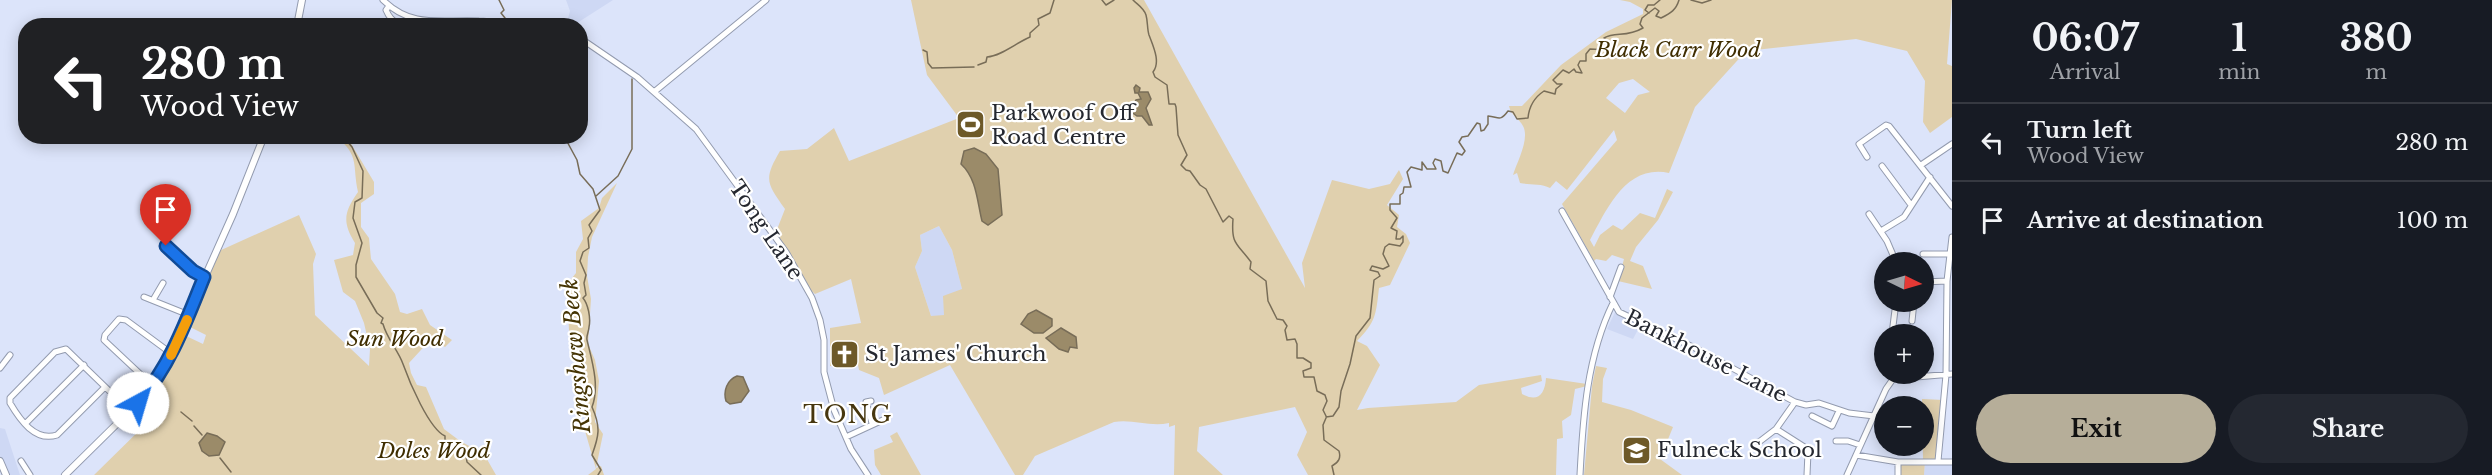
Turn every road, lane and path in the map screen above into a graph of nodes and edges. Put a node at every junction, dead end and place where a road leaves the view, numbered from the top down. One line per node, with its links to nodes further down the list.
1 (302, 0): 5 (main road)
2 (383, 0): 4 (street)
3 (766, 0): 9 (street)
4 (389, 6): 6 (street); 7 (street)
5 (299, 18)
6 (389, 18)
7 (412, 18)
8 (588, 43): 9 (street, Tong Lane)
9 (654, 92): 58 (street, Tong Lane)
10 (261, 144): 27 (main road)
11 (1952, 144): 13 (street)
12 (1867, 158): 13 (street)
13 (1921, 165): 15 (street)
14 (1882, 166): 16 (street)
15 (1930, 177): 16 (street); 17 (street)
16 (1911, 205): 20 (street)
17 (1952, 206)
18 (1562, 211): 32 (street)
19 (1869, 214): 20 (street)
20 (1881, 231): 23 (street)
21 (1952, 237): 25 (street)
22 (166, 246): 27 (street)
23 (1891, 252)
24 (1934, 254): 25 (street)
25 (1948, 254): 28 (street)
26 (1621, 267): 32 (street)
27 (204, 277): 36 (main road)
28 (1947, 281): 29 (street); 38 (street)
29 (1934, 282)
30 (163, 283): 33 (street)
31 (144, 297): 33 (street)
32 (1610, 297): 34 (street)
33 (153, 300): 36 (street)
34 (1613, 303): 49 (street, Bankhouse Lane); 72 (street)
35 (1913, 312): 37 (street)
36 (189, 315): 39 (main road)
37 (1912, 321)
38 (1950, 333): 43 (street)
39 (172, 354): 46 (main road); 46 (street)
40 (10, 355): 42 (street)
41 (84, 365): 47 (street); 55 (street); 55 (street)
42 (0, 368)
43 (1949, 374): 44 (street); 65 (street)
44 (1934, 375)
45 (1888, 384): 53 (street)
46 (153, 386): 50 (main road)
47 (105, 387): 50 (street); 55 (street)
48 (871, 401): 56 (street)
49 (1796, 402): 51 (street, Bankhouse Lane); 57 (street)
50 (130, 411): 70 (main road)
51 (1839, 411): 52 (street); 53 (street, Bankhouse Lane)
52 (1812, 416)
53 (1873, 418): 61 (street)
54 (885, 419): 56 (street)
55 (26, 423)
56 (872, 423): 58 (street)
57 (1776, 429): 60 (street); 73 (street)
58 (846, 437): 71 (street, Tong Lane)
59 (1836, 441): 61 (street)
60 (1759, 442)
61 (1860, 445): 62 (street)
62 (1856, 454): 66 (street); 74 (street)
63 (0, 461): 68 (main road)
64 (21, 461): 69 (street)
65 (1938, 461): 66 (street); 67 (street)
66 (1898, 462): 75 (street)
67 (1952, 462)
68 (6, 475)
69 (30, 475)
70 (65, 475)
71 (868, 475)
72 (1580, 475)
73 (1807, 475)
74 (1847, 475)
75 (1898, 475)

